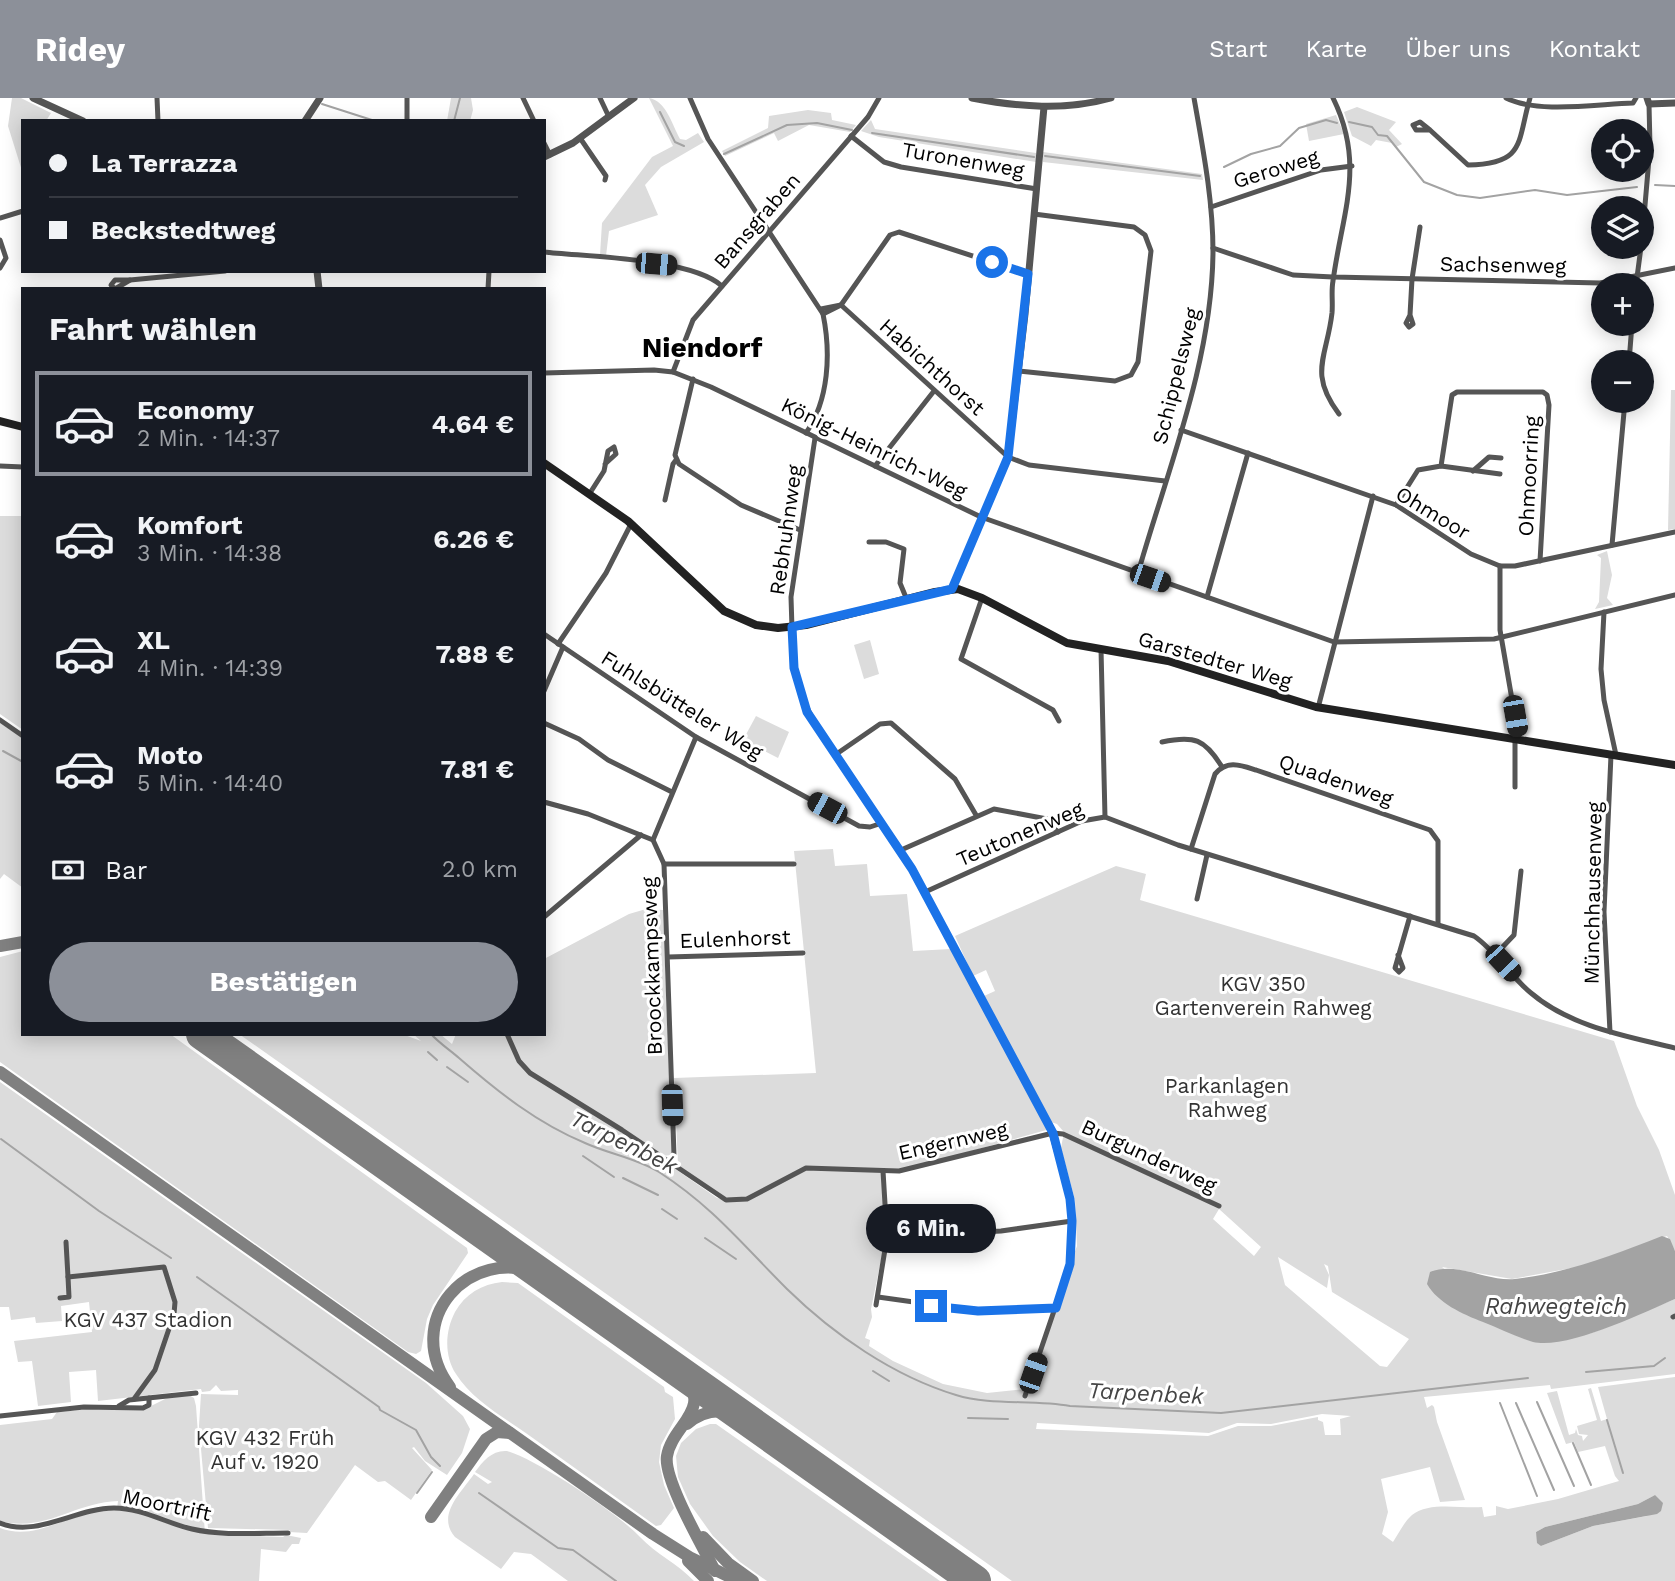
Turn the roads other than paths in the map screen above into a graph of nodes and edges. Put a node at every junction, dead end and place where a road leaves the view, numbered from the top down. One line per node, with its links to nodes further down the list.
1 (33, 98): 25 (street)
2 (157, 98): 26 (street)
3 (320, 98): 27 (street)
4 (407, 98): 28 (street)
5 (523, 98): 29 (street)
6 (600, 98): 24 (street)
7 (634, 98): 24 (street)
8 (690, 98): 43 (street)
9 (879, 98): 31 (street, Bansgraben)
10 (972, 98): 18 (street)
11 (1111, 98): 23 (street)
12 (1194, 98): 38 (street, Schippelsweg)
13 (1333, 98): 34 (street)
14 (1506, 98): 22 (street)
15 (1530, 98): 22 (street)
16 (1628, 98): 20 (street)
17 (1636, 98): 20 (street)
18 (982, 99): 23 (street)
19 (1648, 101): 21 (street); 37 (street)
20 (1622, 103): 22 (street)
21 (1675, 103)
22 (1528, 105): 30 (street)
23 (1044, 107): 36 (street)
24 (609, 117): 32 (street)
25 (79, 119)
26 (158, 119)
27 (306, 119)
28 (407, 119)
29 (533, 119)
30 (1430, 130)
31 (851, 136): 36 (street, Turonenweg); 43 (street, Bansgraben)
32 (580, 138): 33 (street); 35 (street)
33 (547, 155)
34 (1352, 166): 38 (street, Geroweg); 52 (street)
35 (605, 180)
36 (1037, 188): 40 (street)
37 (1646, 196)
38 (1211, 207): 45 (street, Schippelsweg)
39 (21, 212): 41 (street)
40 (1034, 214): 51 (street); 60 (street)
41 (0, 218)
42 (1420, 227): 53 (street, Sachsenweg)
43 (768, 231): 56 (street, Bansgraben); 58 (street)
44 (0, 240): 47 (street)
45 (1213, 248): 52 (street, Sachsenweg); 69 (street, Schippelsweg)
46 (546, 252): 56 (street)
47 (0, 268)
48 (1675, 268): 50 (street, Sachsenweg)
49 (203, 273): 54 (street)
50 (1654, 273)
51 (1028, 274): 57 (street); 60 (street)
52 (1333, 277): 53 (street, Sachsenweg); 66 (street)
53 (1412, 279): 55 (street, Sachsenweg); 59 (street, Sachsenweg)
54 (130, 280)
55 (1591, 283)
56 (722, 286): 61 (street, Bansgraben)
57 (841, 305): 58 (street); 64 (street, Habichthorst)
58 (822, 312): 70 (street)
59 (1410, 315)
60 (1019, 371): 73 (street)
61 (673, 372): 62 (street, König-Heinrich-Weg); 63 (street, König-Heinrich-Weg)
62 (546, 373)
63 (692, 379): 70 (street, König-Heinrich-Weg); 75 (street)
64 (934, 391): 73 (street, Habichthorst); 80 (street)
65 (1624, 413): 96 (street)
66 (1339, 414)
67 (0, 421): 68 (main road)
68 (21, 426)
69 (1181, 430): 72 (street, Ohmoor); 86 (street, Schippelsweg)
70 (806, 433): 71 (street, König-Heinrich-Weg)
71 (815, 438): 80 (street, König-Heinrich-Weg); 93 (street, Rebhuhnweg)
72 (1248, 453): 88 (street, Ohmoor); 102 (street)
73 (1008, 457): 86 (street, Habichthorst); 91 (street)
74 (1501, 458): 76 (street, Ohmoorring)
75 (676, 460): 89 (street); 93 (street)
76 (1482, 463): 83 (street, Ohmoorring); 84 (street, Ohmoorring)
77 (546, 464): 87 (main road)
78 (606, 464): 87 (street)
79 (0, 466): 82 (street)
80 (875, 466): 91 (street, König-Heinrich-Weg)
81 (1441, 466): 83 (street, Ohmoorring); 90 (street); 97 (street, Ohmoorring)
82 (21, 467)
83 (1473, 471): 84 (street, Ohmoorring)
84 (1485, 472): 85 (street, Ohmoorring)
85 (1500, 474)
86 (1165, 481): 99 (street, Schippelsweg)
87 (590, 493): 92 (main road)
88 (1373, 496): 90 (street, Ohmoor); 109 (street)
89 (665, 500)
90 (1396, 505): 98 (street, Ohmoor)
91 (981, 517): 99 (street, König-Heinrich-Weg); 100 (street)
92 (631, 524): 106 (main road); 110 (street)
93 (800, 530): 106 (street, Rebhuhnweg)
94 (1675, 532): 96 (street)
95 (869, 542): 104 (street)
96 (1612, 545): 97 (street)
97 (1540, 561): 98 (street)
98 (1500, 566): 108 (street)
99 (1138, 573): 102 (street, König-Heinrich-Weg)
100 (952, 589): 103 (main road, Garstedter Weg); 104 (main road)
101 (1675, 595): 105 (street, König-Heinrich-Weg)
102 (1208, 597): 109 (street, König-Heinrich-Weg)
103 (982, 598): 111 (main road, Garstedter Weg); 115 (street)
104 (906, 600): 106 (main road)
105 (1604, 612): 108 (street, König-Heinrich-Weg); 122 (street, Münchhausenweg)
106 (792, 627): 121 (street, Burgunderweg)
107 (546, 635): 110 (street, Fuhlsbütteler Weg)
108 (1501, 637): 109 (street, König-Heinrich-Weg); 119 (street)
109 (1334, 642): 113 (street)
110 (560, 645): 112 (street); 118 (street, Fuhlsbütteler Weg)
111 (1101, 649): 113 (main road, Garstedter Weg); 129 (street)
112 (546, 685)
113 (1318, 708): 119 (main road, Garstedter Weg)
114 (0, 720): 117 (street)
115 (1059, 721)
116 (546, 724): 126 (street)
117 (21, 735)
118 (696, 737): 126 (street); 130 (street, Fuhlsbütteler Weg)
119 (1517, 740): 122 (main road, Garstedter Weg); 125 (street)
120 (1162, 743): 124 (street)
121 (835, 755): 128 (street); 130 (street, Burgunderweg)
122 (1614, 755): 123 (main road, Garstedter Weg); 149 (street, Münchhausenweg)
123 (1675, 765)
124 (1222, 767): 134 (street); 144 (street, Quadenweg)
125 (1515, 788)
126 (673, 792): 133 (street)
127 (546, 803): 132 (street)
128 (976, 815): 131 (street); 135 (street)
129 (1105, 817): 131 (street, Teutonenweg); 134 (street, Teutonenweg)
130 (882, 822): 135 (street, Burgunderweg)
131 (1058, 832): 140 (street, Teutonenweg)
132 (641, 835): 133 (street); 142 (street)
133 (653, 840): 137 (street, Broockkampsweg)
134 (1191, 849): 136 (street, Teutonenweg)
135 (901, 850): 140 (street, Burgunderweg)
136 (1208, 855): 141 (street); 143 (street, Teutonenweg)
137 (664, 864): 138 (street); 148 (street, Broockkampsweg)
138 (794, 864)
139 (1521, 872): 147 (street)
140 (925, 892): 152 (street, Burgunderweg)
141 (1198, 899)
142 (546, 915)
143 (1410, 916): 144 (street, Teutonenweg); 146 (street)
144 (1438, 925): 147 (street, Teutonenweg)
145 (803, 953): 148 (street, Eulenhorst)
146 (1398, 955)
147 (1495, 956): 149 (street, Teutonenweg)
148 (668, 957): 153 (street, Broockkampsweg)
149 (1610, 1032): 151 (street, Teutonenweg)
150 (508, 1036): 153 (street, Engernweg)
151 (1675, 1048)
152 (1053, 1133): 154 (street, Engernweg); 155 (street, Burgunderweg); 156 (street)
153 (670, 1163): 154 (street, Engernweg)
154 (883, 1171): 157 (street)
155 (1219, 1206)
156 (1072, 1221): 157 (street); 163 (street)
157 (887, 1237): 160 (street)
158 (66, 1242): 159 (street)
159 (68, 1277): 161 (street); 167 (street)
160 (878, 1297): 162 (street); 163 (street)
161 (60, 1298)
162 (876, 1305)
163 (1056, 1308): 165 (street)
164 (195, 1394): 166 (street)
165 (1025, 1396)
166 (149, 1398): 167 (street); 168 (street)
167 (134, 1399): 168 (street)
168 (118, 1406): 169 (street)
169 (0, 1416)
170 (0, 1524): 171 (street, Moortrift)
171 (288, 1533)

